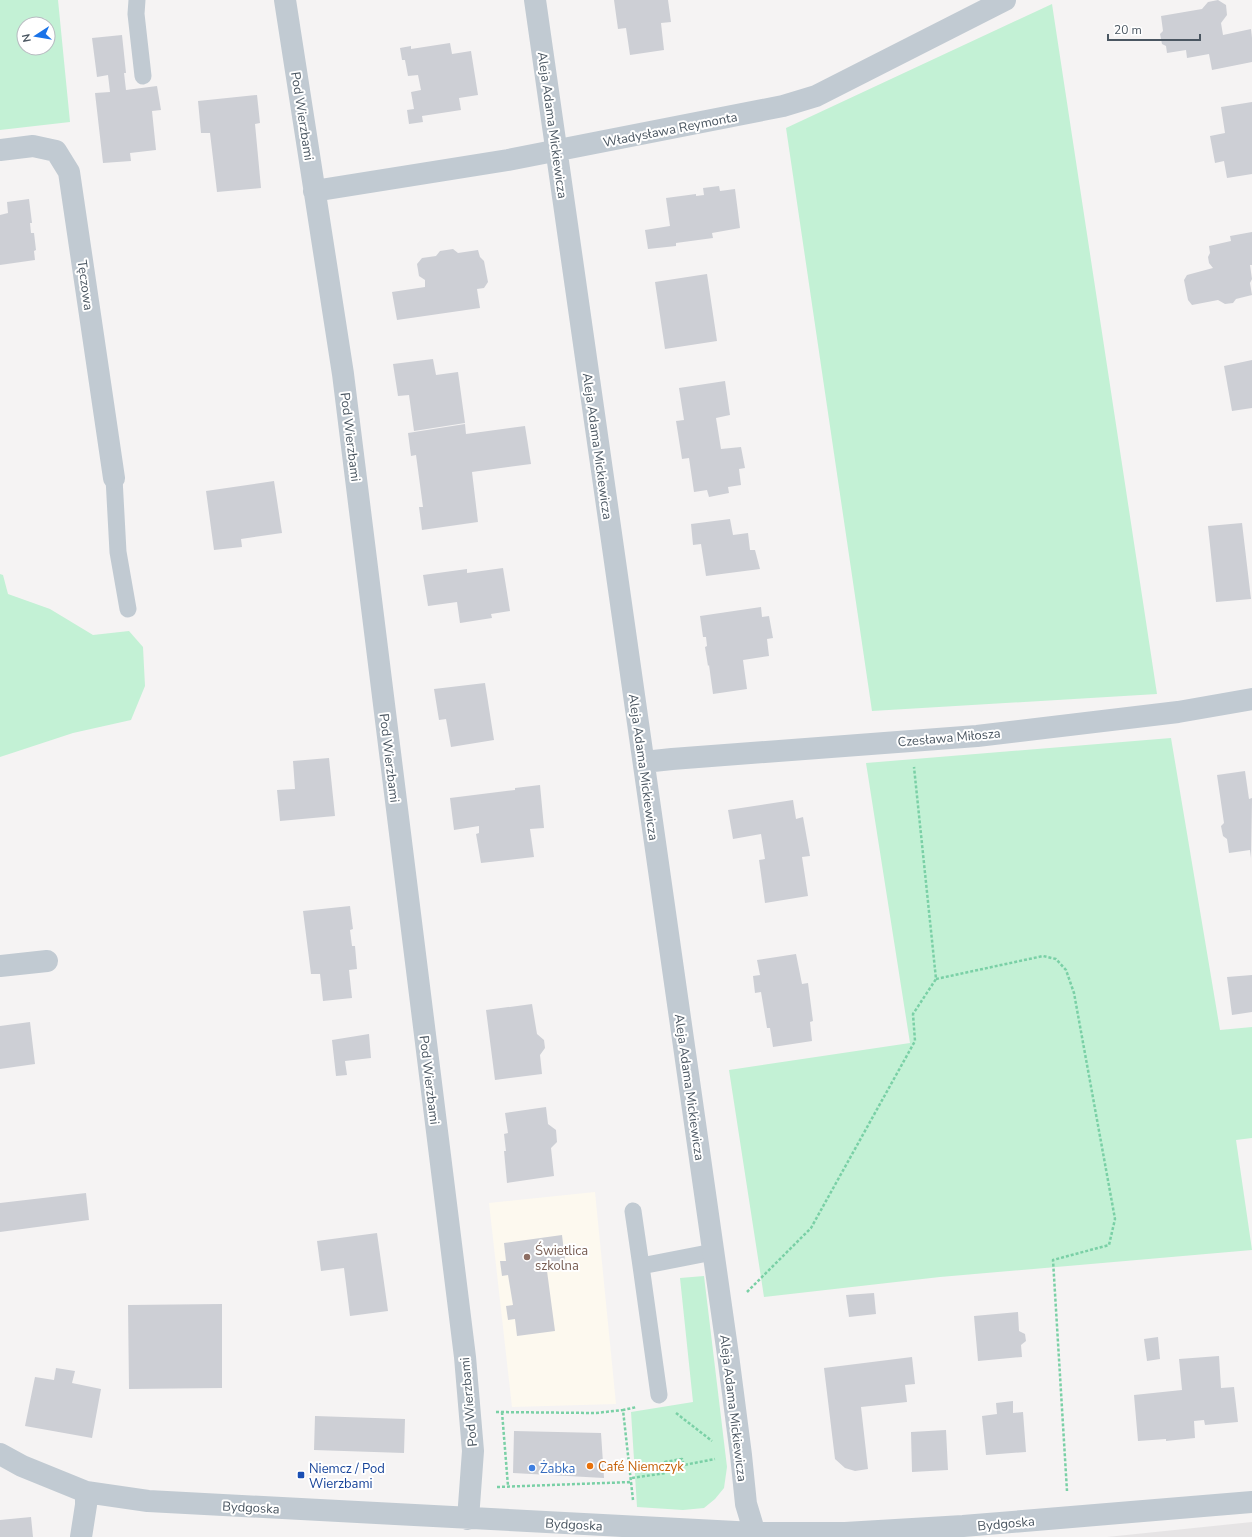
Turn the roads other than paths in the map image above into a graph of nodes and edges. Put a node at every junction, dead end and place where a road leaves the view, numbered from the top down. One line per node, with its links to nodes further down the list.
1 (138, 0): 5 (lane)
2 (285, 0): 8 (street, Pod Wierzbami)
3 (535, 0): 7 (street, Aleja Adama Mickiewicza)
4 (1006, 0): 7 (street, Władysława Reymonta)
5 (143, 76)
6 (0, 150): 9 (street, Tęczowa)
7 (556, 151): 8 (street, Władysława Reymonta); 12 (street, Aleja Adama Mickiewicza)
8 (314, 191): 22 (street, Pod Wierzbami)
9 (114, 478): 10 (lane)
10 (128, 609)
11 (1252, 699): 12 (street, Czesława Miłosza)
12 (644, 762): 16 (street, Aleja Adama Mickiewicza)
13 (47, 961): 14 (street)
14 (0, 966)
15 (633, 1211): 17 (lane)
16 (713, 1252): 17 (lane); 23 (street, Aleja Adama Mickiewicza)
17 (641, 1266): 18 (lane)
18 (659, 1395)
19 (0, 1454): 20 (street, Bydgoska)
20 (86, 1492): 22 (street, Bydgoska); 24 (street)
21 (1252, 1502): 23 (street, Bydgoska)
22 (468, 1519): 23 (street, Bydgoska)
23 (755, 1535)
24 (81, 1537)

